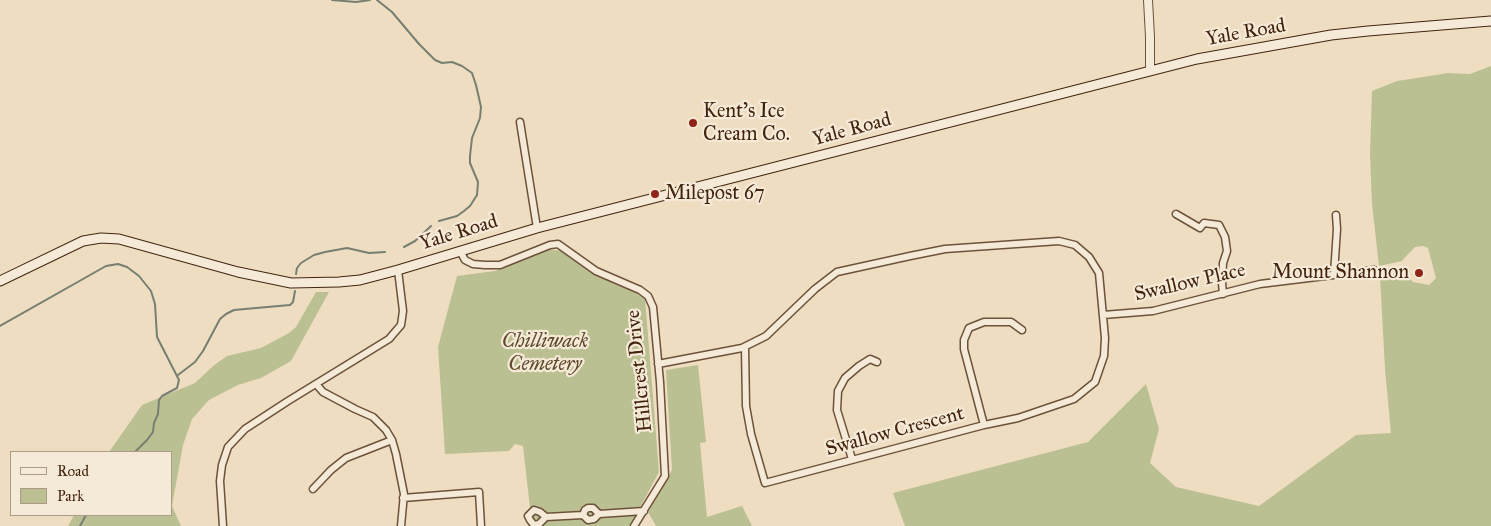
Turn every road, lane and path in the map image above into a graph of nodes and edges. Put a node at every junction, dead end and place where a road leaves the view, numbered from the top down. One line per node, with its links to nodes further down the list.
1 (1148, 0): 3 (street)
2 (1491, 21): 3 (main road, Yale Road)
3 (1150, 71): 7 (main road, Yale Road)
4 (520, 122): 7 (street)
5 (1176, 214): 13 (street)
6 (1336, 215): 11 (street)
7 (537, 228): 8 (main road, Yale Road)
8 (460, 251): 9 (main road, Yale Road); 18 (street, Hillcrest Drive)
9 (398, 270): 12 (main road, Yale Road); 19 (street)
10 (1374, 270): 11 (street, Swallow Place)
11 (1334, 274): 13 (street, Swallow Place)
12 (0, 281)
13 (1223, 294): 14 (street, Swallow Place)
14 (1103, 315): 16 (street, Swallow Crescent); 20 (street, Swallow Crescent)
15 (1022, 330): 20 (street)
16 (745, 347): 18 (street, Swallow Crescent); 22 (street, Swallow Crescent)
17 (877, 362): 22 (street)
18 (658, 364): 25 (street, Hillcrest Drive)
19 (316, 384): 21 (street); 27 (street)
20 (984, 425): 22 (street, Swallow Crescent)
21 (392, 440): 23 (street); 24 (street)
22 (852, 460)
23 (313, 489)
24 (403, 498): 28 (street); 29 (street)
25 (644, 511): 26 (street); 30 (street, Hillcrest Drive)
26 (546, 517)
27 (223, 526)
28 (401, 526)
29 (481, 526)
30 (634, 526)

